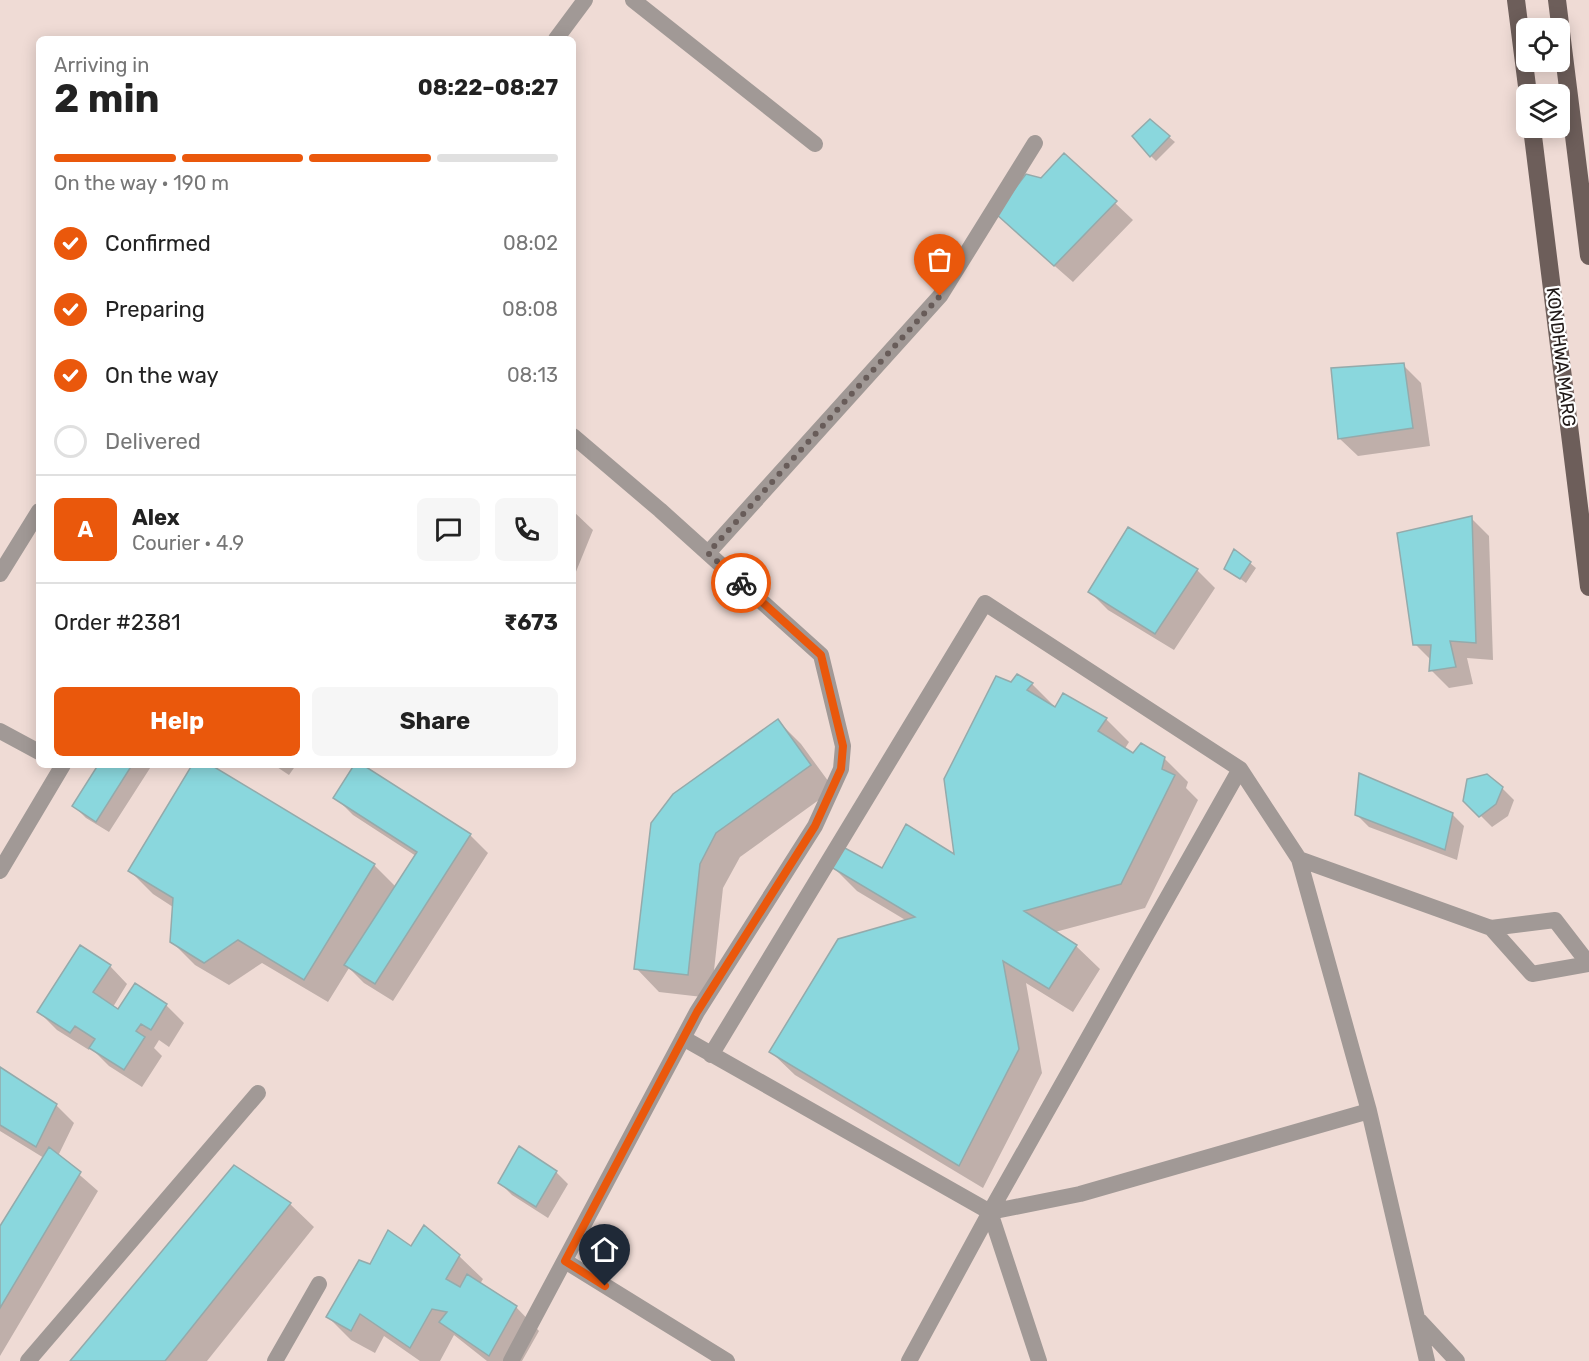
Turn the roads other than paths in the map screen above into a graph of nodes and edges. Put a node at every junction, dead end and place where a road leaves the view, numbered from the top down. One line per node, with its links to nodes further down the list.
1 (585, 0): 5 (lane)
2 (633, 0): 9 (lane)
3 (1516, 0): 6 (main road)
4 (1557, 0): 10 (main road)
5 (558, 36)
6 (1527, 84)
7 (1533, 138): 15 (main road, KONDHWA MARG)
8 (1035, 143): 13 (lane)
9 (815, 144)
10 (1589, 256)
11 (576, 439): 13 (lane)
12 (36, 517): 14 (lane)
13 (708, 553): 24 (lane)
14 (0, 574)
15 (1589, 587)
16 (0, 731): 17 (lane)
17 (36, 750)
18 (60, 768): 21 (lane)
19 (1240, 769): 20 (lane); 25 (lane); 28 (lane)
20 (1299, 859): 22 (lane); 27 (lane)
21 (0, 871)
22 (1491, 928): 23 (lane); 23 (lane)
23 (1589, 964)
24 (683, 1038): 25 (lane); 29 (lane)
25 (711, 1055): 28 (lane)
26 (258, 1093): 32 (lane)
27 (1369, 1112): 28 (lane); 31 (lane)
28 (990, 1212): 36 (lane); 37 (lane)
29 (565, 1261): 34 (lane); 35 (lane)
30 (319, 1284): 33 (lane)
31 (1416, 1317): 38 (lane); 39 (lane)
32 (28, 1361)
33 (274, 1361)
34 (512, 1361)
35 (727, 1361)
36 (909, 1361)
37 (1039, 1361)
38 (1427, 1361)
39 (1457, 1361)

